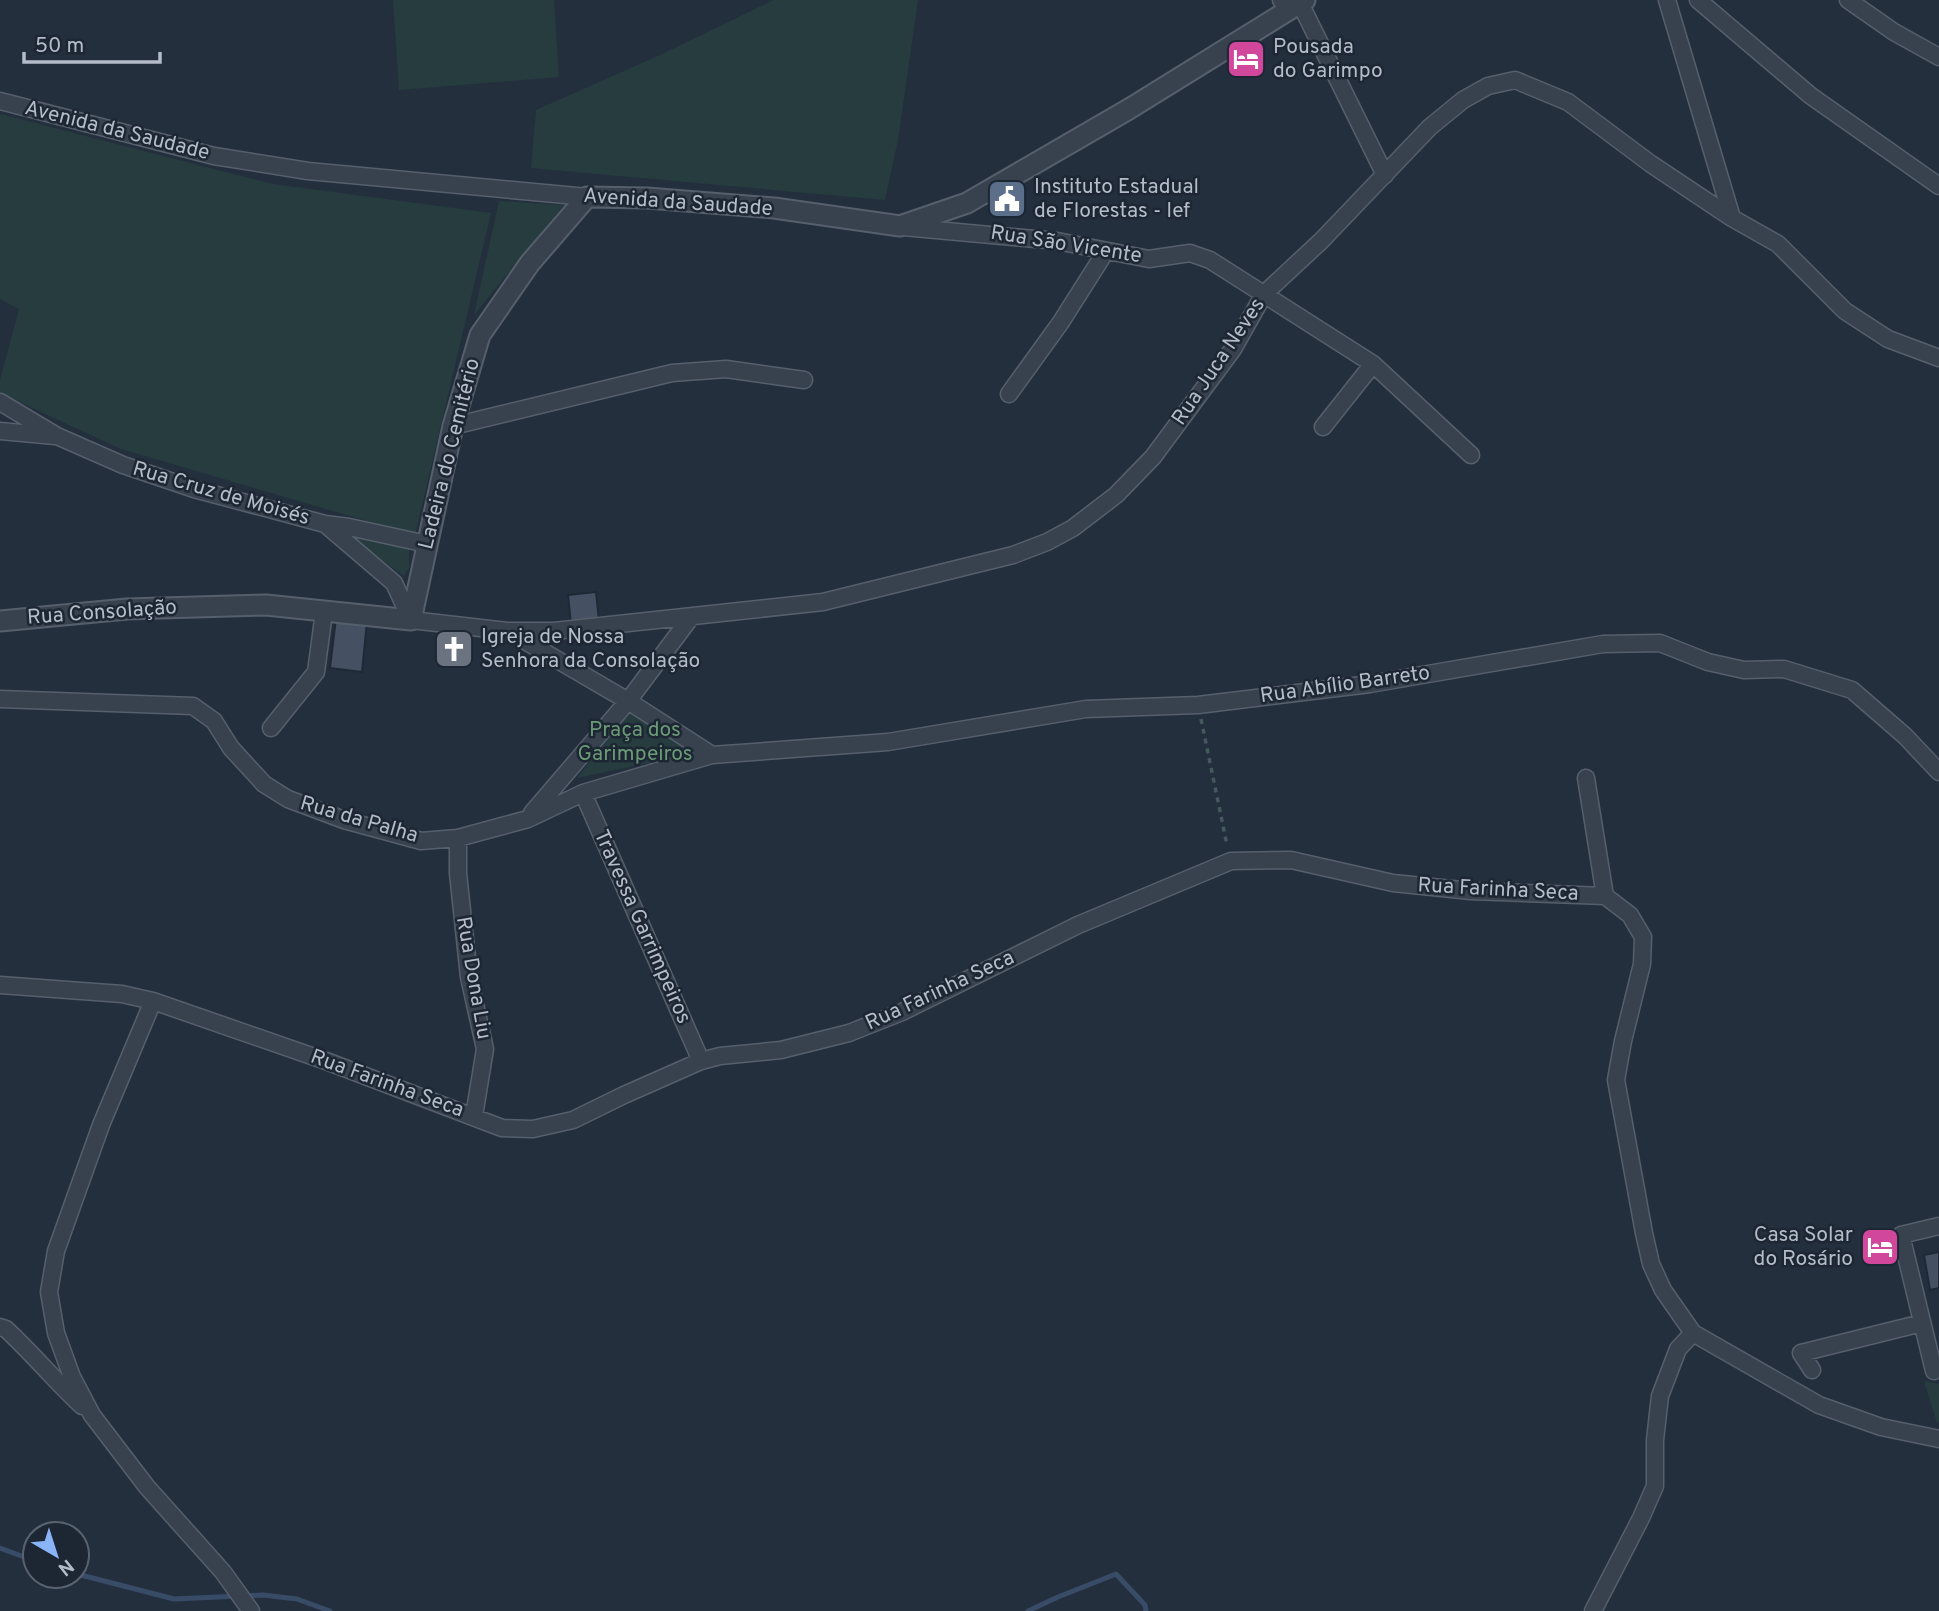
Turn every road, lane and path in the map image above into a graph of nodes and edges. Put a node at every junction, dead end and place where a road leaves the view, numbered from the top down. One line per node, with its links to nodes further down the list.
1 (1667, 0): 10 (street)
2 (1698, 0): 8 (street)
3 (1847, 0): 5 (street)
4 (1295, 1): 7 (street); 11 (street, Avenida da Saudade)
5 (1939, 57)
6 (0, 101): 9 (street, Avenida da Saudade)
7 (1385, 175): 10 (street, Rua Juca Neves); 13 (street, Rua Juca Neves)
8 (1939, 186)
9 (587, 197): 11 (street, Avenida da Saudade); 19 (street, Ladeira do Cemitério)
10 (1732, 218): 14 (street, Rua Juca Neves)
11 (900, 226): 12 (street, Rua São Vicente)
12 (1106, 251): 13 (street, Rua São Vicente); 17 (street)
13 (1264, 294): 15 (street, Rua São Vicente); 27 (street, Rua Juca Neves)
14 (1939, 359)
15 (1373, 364): 20 (street); 23 (street, Rua São Vicente)
16 (804, 380): 19 (street)
17 (1009, 394)
18 (0, 402): 22 (street, Rua Cruz de Moisés)
19 (453, 426): 25 (street, Ladeira do Cemitério)
20 (1323, 427)
21 (0, 431): 22 (street)
22 (57, 436): 24 (street, Rua Cruz de Moisés)
23 (1471, 455)
24 (326, 524): 25 (street); 28 (street, Rua Cruz de Moisés)
25 (427, 544): 28 (street, Ladeira do Cemitério)
26 (324, 612): 28 (street, Rua Consolação); 29 (street, Rua Consolação); 34 (street)
27 (691, 617): 30 (street, Rua Juca Neves); 32 (street)
28 (411, 620): 30 (street, Rua Juca Neves)
29 (0, 621)
30 (507, 631): 32 (street)
31 (0, 699): 40 (street, Rua da Palha)
32 (628, 701): 35 (street); 39 (street)
33 (1198, 705): 35 (street, Rua Abílio Barreto); 36 (street, Rua Abílio Barreto); 41 (path)
34 (271, 728)
35 (712, 755): 38 (street, Rua da Palha)
36 (1939, 772)
37 (1586, 778): 42 (street)
38 (583, 793): 39 (street, Rua da Palha); 45 (street, Travessa Garrimpeiros)
39 (528, 819): 40 (street, Rua da Palha)
40 (458, 838): 46 (street, Rua Dona Liu)
41 (1231, 861): 42 (street, Rua Farinha Seca); 45 (street, Rua Farinha Seca)
42 (1605, 896): 50 (street)
43 (0, 985): 44 (street, Rua Farinha Seca)
44 (153, 1001): 46 (street, Rua Farinha Seca); 53 (street)
45 (701, 1061): 46 (street, Rua Farinha Seca)
46 (474, 1116)
47 (1939, 1226): 48 (street)
48 (1922, 1322): 51 (street); 52 (street)
49 (0, 1327): 53 (street)
50 (1693, 1334): 54 (street); 56 (street)
51 (1812, 1370)
52 (1934, 1371)
53 (92, 1415): 55 (street)
54 (1939, 1439)
55 (251, 1611)
56 (1593, 1611)

